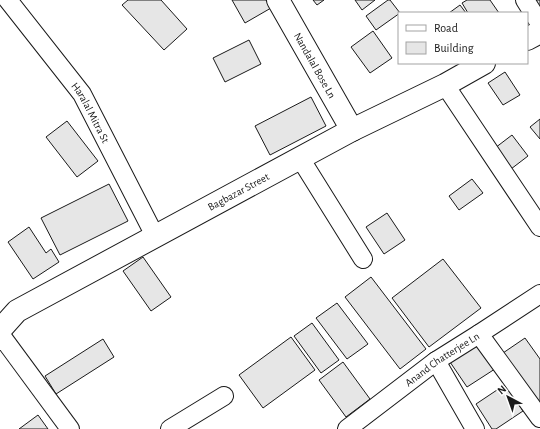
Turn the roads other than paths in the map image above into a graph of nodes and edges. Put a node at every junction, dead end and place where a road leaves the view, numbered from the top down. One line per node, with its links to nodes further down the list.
1 (8, 0): 12 (street, Haralal Mitra St)
2 (278, 0): 9 (street, Nandalal Bose Ln)
3 (525, 0): 4 (street)
4 (540, 24)
5 (540, 32): 6 (street)
6 (528, 38)
7 (482, 64): 8 (street, Bagbazar Street)
8 (445, 85): 9 (street, Bagbazar Street); 11 (street)
9 (352, 130): 10 (street, Bagbazar Street)
10 (300, 158): 12 (street, Bagbazar Street); 13 (street)
11 (540, 227)
12 (155, 236): 15 (street, Bagbazar Street)
13 (363, 259)
14 (540, 294): 17 (street, Anand Chatterjee Ln)
15 (0, 330)
16 (0, 334): 21 (street)
17 (479, 334): 18 (street, Anand Chatterjee Ln); 20 (street)
18 (436, 361): 23 (street, Anand Chatterjee Ln); 24 (street)
19 (224, 396): 22 (street)
20 (540, 418)
21 (70, 429)
22 (170, 429)
23 (347, 429)
24 (475, 429)

